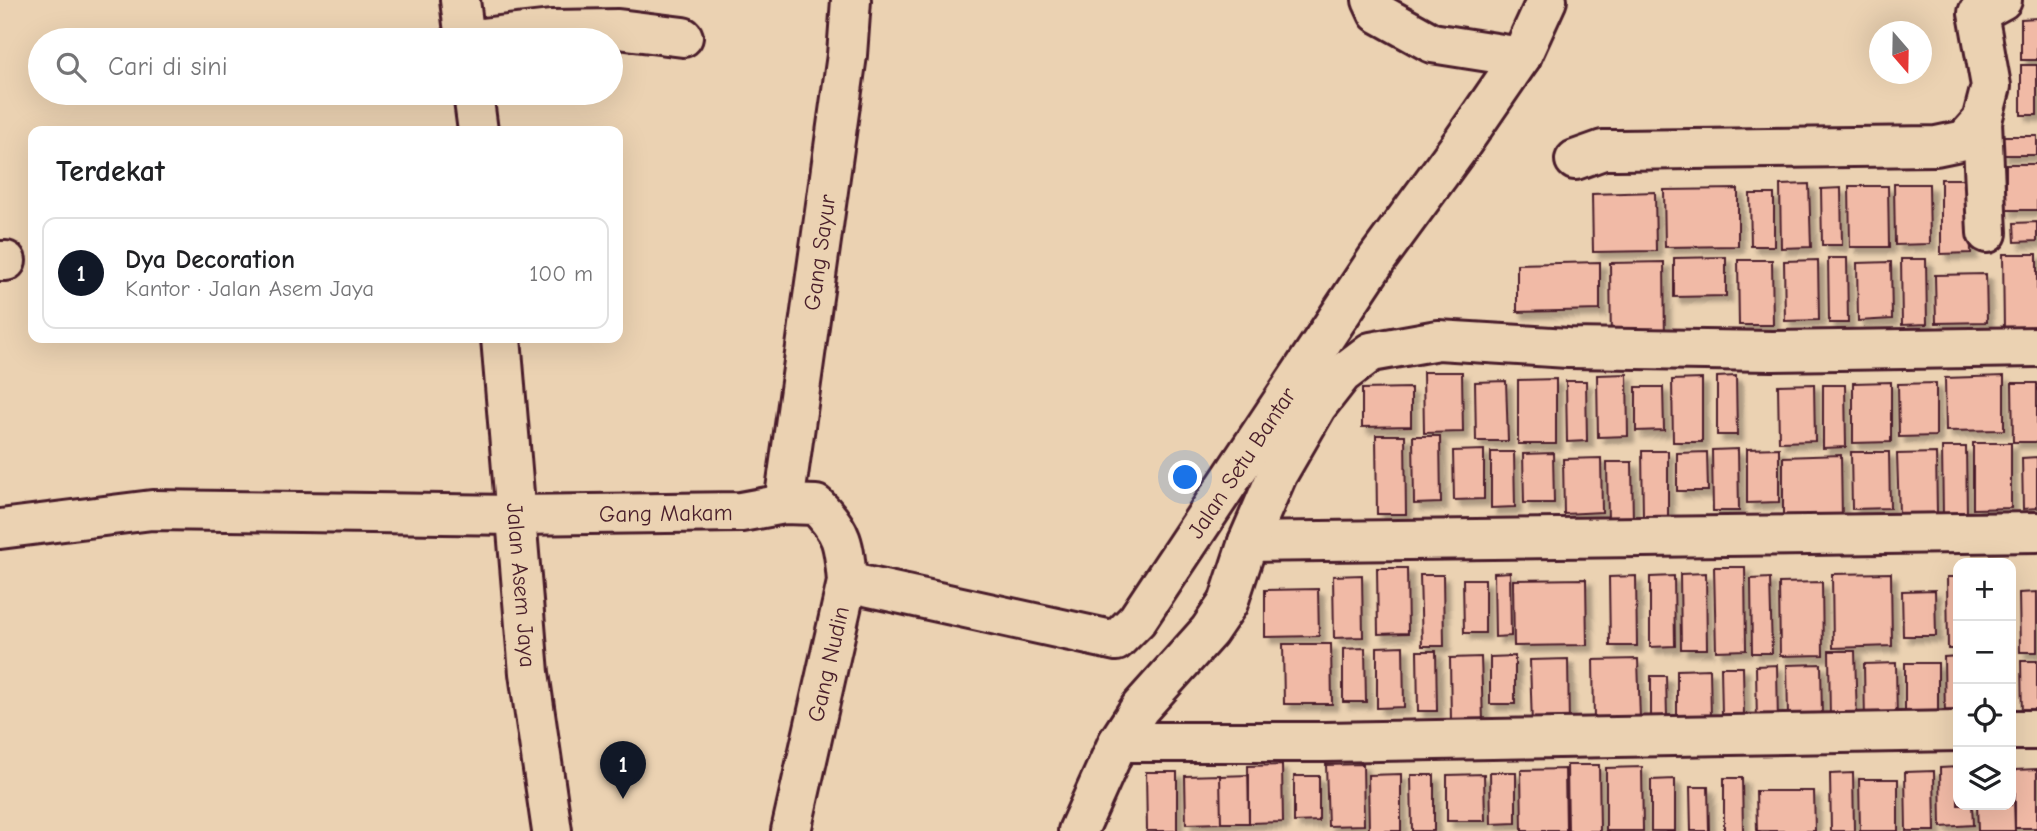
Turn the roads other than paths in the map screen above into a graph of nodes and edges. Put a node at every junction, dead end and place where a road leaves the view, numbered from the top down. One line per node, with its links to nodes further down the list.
1 (460, 0): 6 (street)
2 (851, 0): 17 (street, Gang Sayur)
3 (1372, 0): 9 (street)
4 (1547, 0): 9 (street)
5 (1981, 4): 11 (street)
6 (464, 28)
7 (623, 30): 8 (street)
8 (683, 37)
9 (1521, 57): 22 (street, Jalan Setu Bantar)
10 (475, 105): 12 (street)
11 (1982, 121): 13 (street); 14 (street)
12 (477, 126)
13 (1575, 160)
14 (1987, 233)
15 (501, 343): 18 (street, Jalan Asem Jaya)
16 (2037, 347): 21 (street)
17 (800, 504): 18 (street, Gang Makam); 22 (street, Gang Nudin)
18 (515, 515): 19 (street, Gang Makam); 27 (street, Jalan Asem Jaya)
19 (0, 529)
20 (2037, 532): 21 (street)
21 (1248, 542): 26 (street)
22 (847, 582): 28 (street, Gang Nudin)
23 (2016, 730): 24 (street)
24 (2037, 730)
25 (1953, 731): 26 (street)
26 (1118, 742): 29 (street)
27 (552, 831)
28 (790, 831)
29 (1077, 831)

